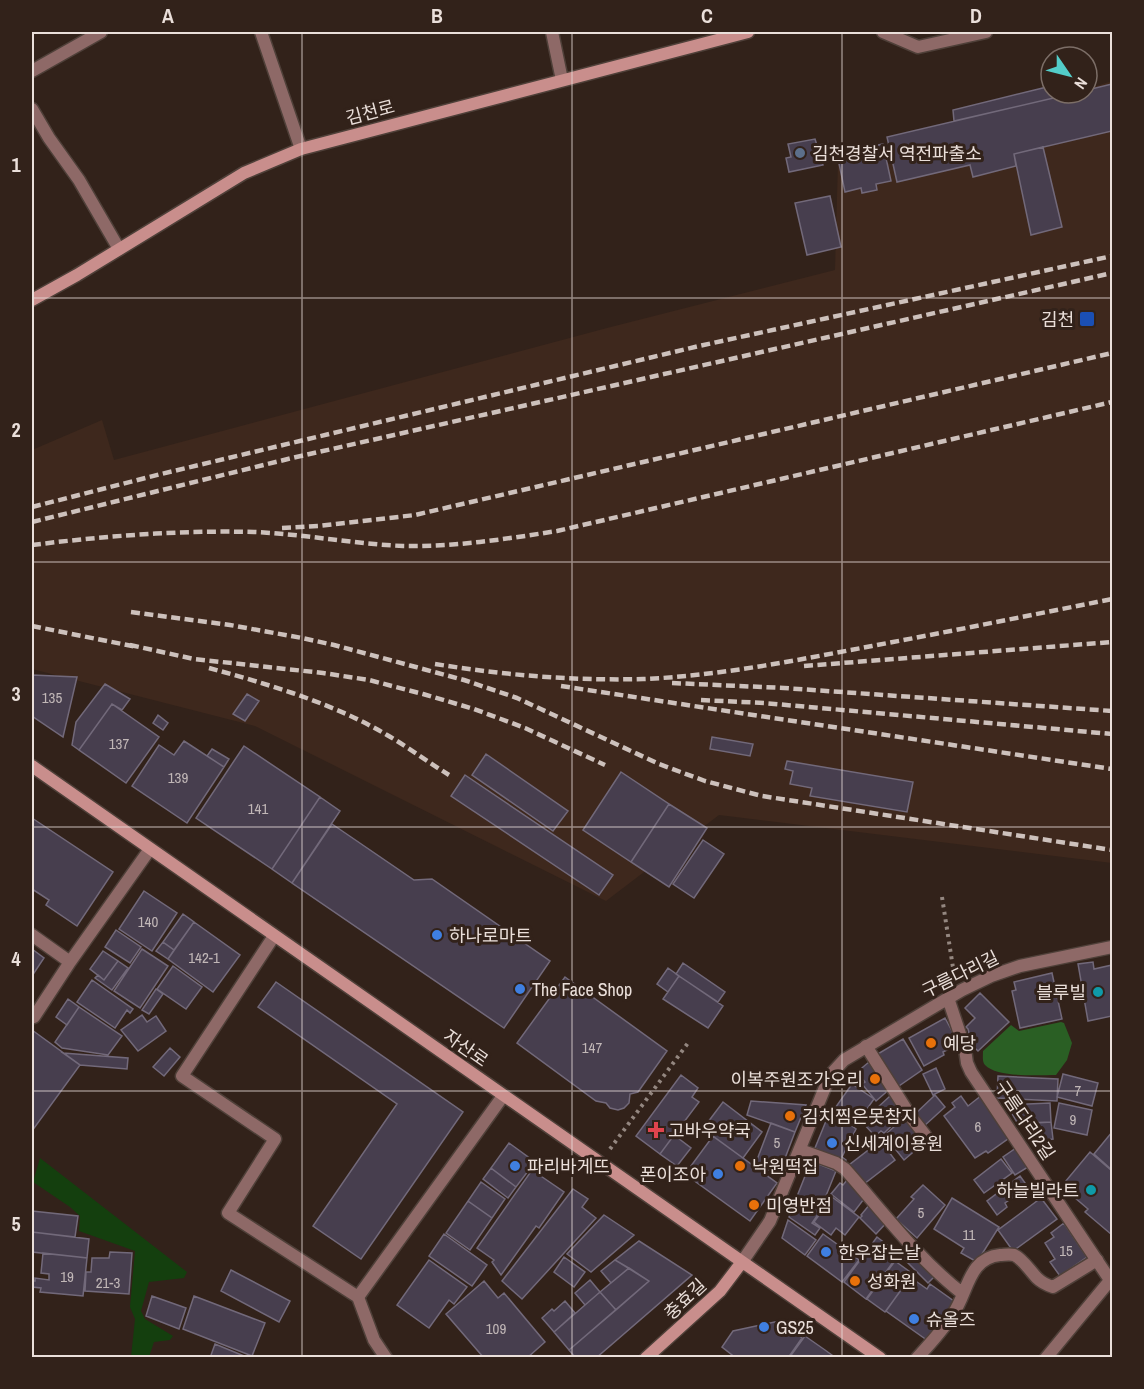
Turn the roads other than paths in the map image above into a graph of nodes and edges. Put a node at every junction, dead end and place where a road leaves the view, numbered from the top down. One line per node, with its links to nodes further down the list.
1 (101, 32): 7 (street)
2 (261, 32): 10 (street)
3 (552, 32): 8 (street)
4 (748, 32): 8 (street, 김천로)
5 (883, 32): 6 (street)
6 (986, 32)
7 (32, 71)
8 (562, 80): 10 (street, 김천로)
9 (32, 109): 11 (street)
10 (301, 149): 11 (street, 김천로)
11 (119, 249): 12 (street, 김천로)
12 (32, 300)
13 (32, 766): 14 (street, 자산로)
14 (150, 849): 16 (street, 자산로); 18 (street)
15 (32, 935): 18 (street)
16 (274, 936): 22 (street, 자산로); 29 (street)
17 (1113, 947): 19 (street, 구름다리길)
18 (70, 962): 20 (street)
19 (948, 998): 21 (street, 구름다리길); 25 (street, 구름다리2길)
20 (32, 1016)
21 (866, 1046): 23 (street); 24 (street, 구름다리길)
22 (503, 1096): 26 (street, 자산로); 29 (street)
23 (925, 1135)
24 (800, 1150): 26 (street, 구름다리길); 28 (street)
25 (1097, 1260): 27 (street, 구름다리2길); 28 (street)
26 (742, 1262): 31 (street, 충효길); 32 (street, 자산로)
27 (1112, 1281): 34 (street)
28 (963, 1294): 33 (street)
29 (358, 1297): 30 (street)
30 (386, 1358)
31 (646, 1358)
32 (880, 1358)
33 (917, 1358)
34 (1046, 1358)

